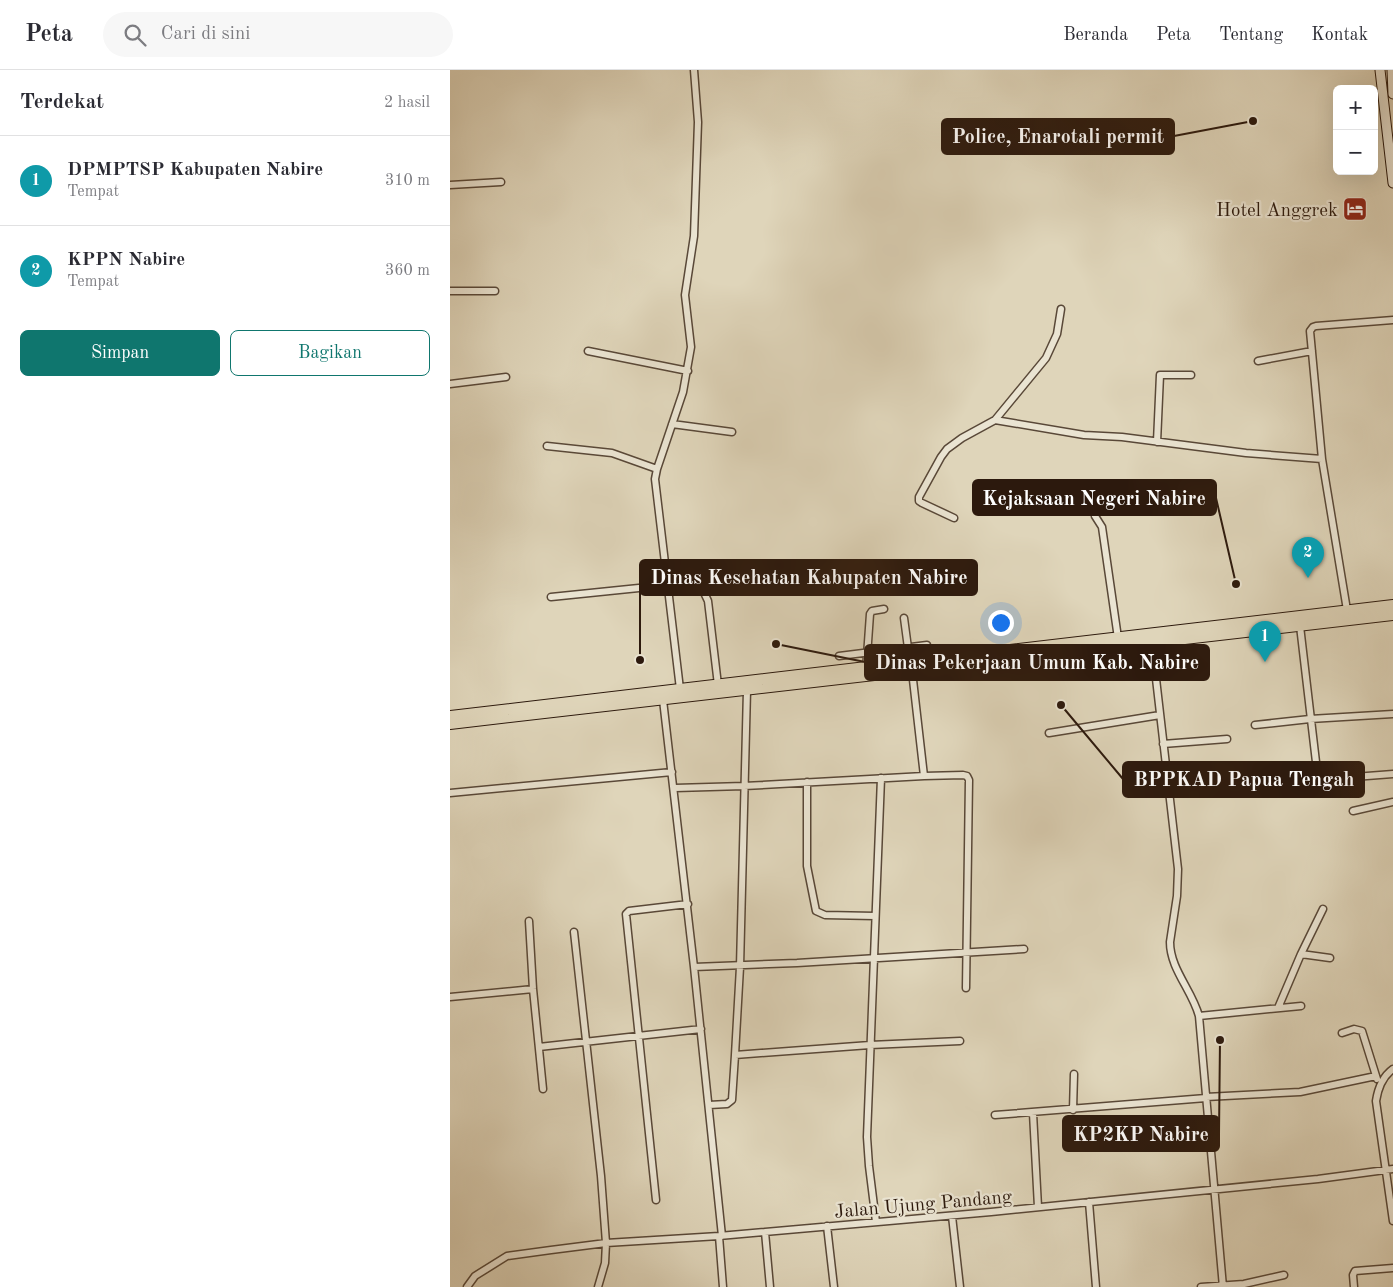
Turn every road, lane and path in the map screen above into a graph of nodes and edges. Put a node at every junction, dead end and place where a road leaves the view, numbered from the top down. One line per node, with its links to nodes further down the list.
1 (694, 70): 16 (street)
2 (1380, 70): 5 (main road)
3 (1392, 70): 4 (main road)
4 (1393, 94)
5 (1392, 165): 7 (main road)
6 (501, 182): 8 (street)
7 (1393, 183)
8 (450, 185)
9 (450, 291): 10 (street)
10 (494, 291)
11 (1061, 309): 20 (street)
12 (1393, 320): 14 (street)
13 (588, 351): 16 (street)
14 (1312, 351): 15 (street); 25 (street)
15 (1258, 362)
16 (688, 372): 21 (street)
17 (1191, 375): 23 (street)
18 (506, 377): 19 (street)
19 (450, 384)
20 (996, 420): 23 (street); 28 (street)
21 (672, 424): 22 (street); 26 (street)
22 (732, 432)
23 (1157, 442): 25 (street)
24 (547, 446): 26 (street)
25 (1322, 459): 34 (street)
26 (657, 469): 30 (street)
27 (1095, 516): 39 (street)
28 (954, 518)
29 (698, 580): 48 (street)
30 (668, 585): 31 (street); 49 (street)
31 (551, 597)
32 (1393, 605): 34 (main road)
33 (884, 609): 44 (street)
34 (1347, 610): 38 (main road)
35 (1393, 615): 37 (main road)
36 (904, 618): 43 (street)
37 (1300, 626): 38 (main road); 55 (street)
38 (1248, 627): 39 (main road); 40 (main road)
39 (1118, 638): 42 (main road)
40 (1152, 644): 42 (main road); 53 (street)
41 (927, 646): 43 (street)
42 (1086, 646): 46 (main road); 47 (main road)
43 (908, 648): 44 (street)
44 (867, 653): 45 (street); 47 (street)
45 (839, 656)
46 (912, 671): 47 (main road); 63 (street)
47 (866, 672): 48 (main road); 50 (main road)
48 (718, 685): 49 (main road)
49 (680, 689): 54 (main road)
50 (747, 690): 51 (main road); 68 (street)
51 (663, 700): 56 (main road); 61 (street)
52 (1393, 714): 55 (street)
53 (1160, 715): 58 (street); 60 (street)
54 (450, 716)
55 (1310, 719): 57 (street); 65 (street)
56 (450, 724)
57 (1256, 725)
58 (1049, 733)
59 (1227, 739): 60 (street)
60 (1163, 744): 90 (street)
61 (672, 772): 69 (street); 70 (street)
62 (1393, 774): 65 (street)
63 (924, 776): 64 (street); 79 (street)
64 (881, 778): 66 (street); 75 (street)
65 (1318, 779): 67 (street)
66 (807, 782): 68 (street); 75 (street)
67 (1288, 782)
68 (744, 786): 69 (street); 83 (street)
69 (675, 788): 73 (street)
70 (450, 793)
71 (1393, 802): 72 (street)
72 (1353, 811)
73 (688, 904): 84 (street); 93 (street)
74 (1323, 909): 80 (street)
75 (875, 916): 81 (street)
76 (529, 922): 86 (street)
77 (574, 932): 95 (street)
78 (1024, 949): 79 (street)
79 (967, 952): 81 (street); 85 (street)
80 (1301, 954): 82 (street); 89 (street)
81 (873, 958): 83 (street); 96 (street)
82 (1330, 958)
83 (740, 967): 84 (street); 98 (street)
84 (694, 968): 91 (street)
85 (966, 988)
86 (533, 989): 87 (street); 97 (street)
87 (450, 997)
88 (1301, 1006): 89 (street)
89 (1278, 1008): 90 (street)
90 (1199, 1016): 104 (street)
91 (701, 1029): 93 (street); 105 (street)
92 (1342, 1033): 101 (street)
93 (638, 1036): 95 (street); 113 (street)
94 (960, 1041): 96 (street)
95 (585, 1042): 97 (street); 122 (street)
96 (870, 1045): 98 (street); 118 (street)
97 (538, 1047): 103 (street)
98 (735, 1055): 105 (street)
99 (1393, 1069): 102 (street)
100 (1074, 1074): 106 (street)
101 (1376, 1076): 102 (street); 104 (street)
102 (1380, 1085): 111 (street)
103 (543, 1089)
104 (1206, 1098): 106 (street); 109 (street)
105 (709, 1105): 121 (street)
106 (1073, 1110): 107 (street)
107 (1033, 1113): 108 (street); 115 (street)
108 (995, 1115)
109 (1210, 1140): 110 (street); 112 (street)
110 (1160, 1144)
111 (1390, 1170): 112 (street, Jalan Ujung Pandang); 117 (street)
112 (1214, 1190): 114 (street, Jalan Ujung Pandang); 125 (street)
113 (656, 1200)
114 (1089, 1202): 115 (street, Jalan Ujung Pandang); 132 (street)
115 (1038, 1207): 116 (street, Jalan Ujung Pandang)
116 (952, 1216): 118 (street, Jalan Ujung Pandang); 131 (street)
117 (1393, 1221)
118 (876, 1222): 119 (street, Jalan Ujung Pandang)
119 (827, 1226): 120 (street, Jalan Ujung Pandang); 130 (street)
120 (765, 1232): 121 (street, Jalan Ujung Pandang); 129 (street)
121 (720, 1236): 122 (street, Jalan Ujung Pandang); 128 (street)
122 (606, 1243): 126 (street, Jalan Ujung Pandang); 127 (street)
123 (1393, 1268): 134 (street)
124 (1284, 1275): 125 (street)
125 (1223, 1286): 133 (street)
126 (467, 1287)
127 (598, 1287)
128 (723, 1287)
129 (770, 1287)
130 (834, 1287)
131 (960, 1287)
132 (1096, 1287)
133 (1201, 1287)
134 (1354, 1287)

